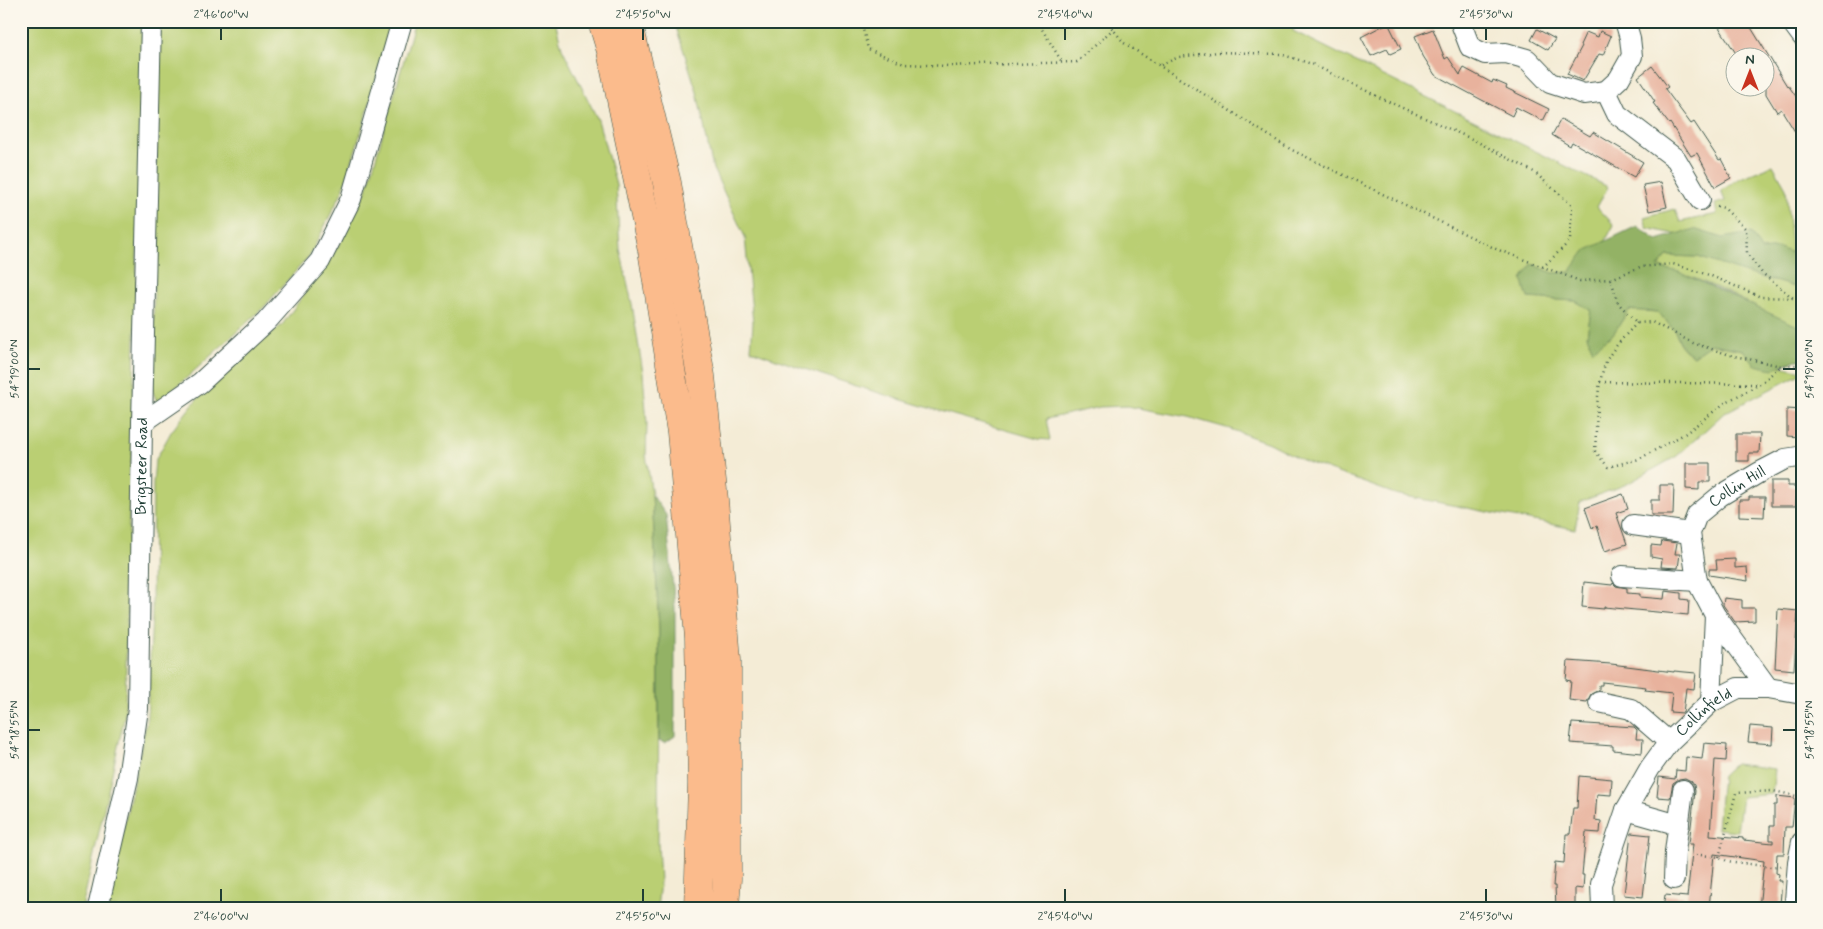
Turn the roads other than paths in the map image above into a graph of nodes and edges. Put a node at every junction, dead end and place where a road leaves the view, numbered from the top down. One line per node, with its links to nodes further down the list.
1 (151, 21): 9 (street, Brigsteer Road)
2 (402, 21): 9 (street)
3 (602, 21): 28 (highway)
4 (628, 21): 29 (highway)
5 (1460, 21): 7 (street)
6 (1625, 21): 7 (street)
7 (1606, 91): 8 (street)
8 (1700, 200)
9 (142, 423): 27 (street, Brigsteer Road)
10 (1801, 457): 12 (street, Collin Hill)
11 (1633, 525): 12 (street)
12 (1690, 532): 14 (street)
13 (1622, 576): 14 (street)
14 (1698, 581): 15 (street)
15 (1715, 615): 16 (street); 19 (street)
16 (1768, 688): 17 (street, Collinfield); 19 (street, Collinfield)
17 (1802, 694)
18 (1599, 702): 20 (street, Collinfield)
19 (1712, 702): 20 (street, Collinfield)
20 (1669, 742): 22 (street, Collinfield)
21 (1683, 790): 23 (street)
22 (1626, 810): 23 (street); 30 (street, Collinfield)
23 (1679, 825): 25 (street)
24 (1800, 852): 26 (street)
25 (1674, 879)
26 (1796, 901)
27 (98, 908)
28 (698, 908)
29 (725, 908)
30 (1602, 908)

